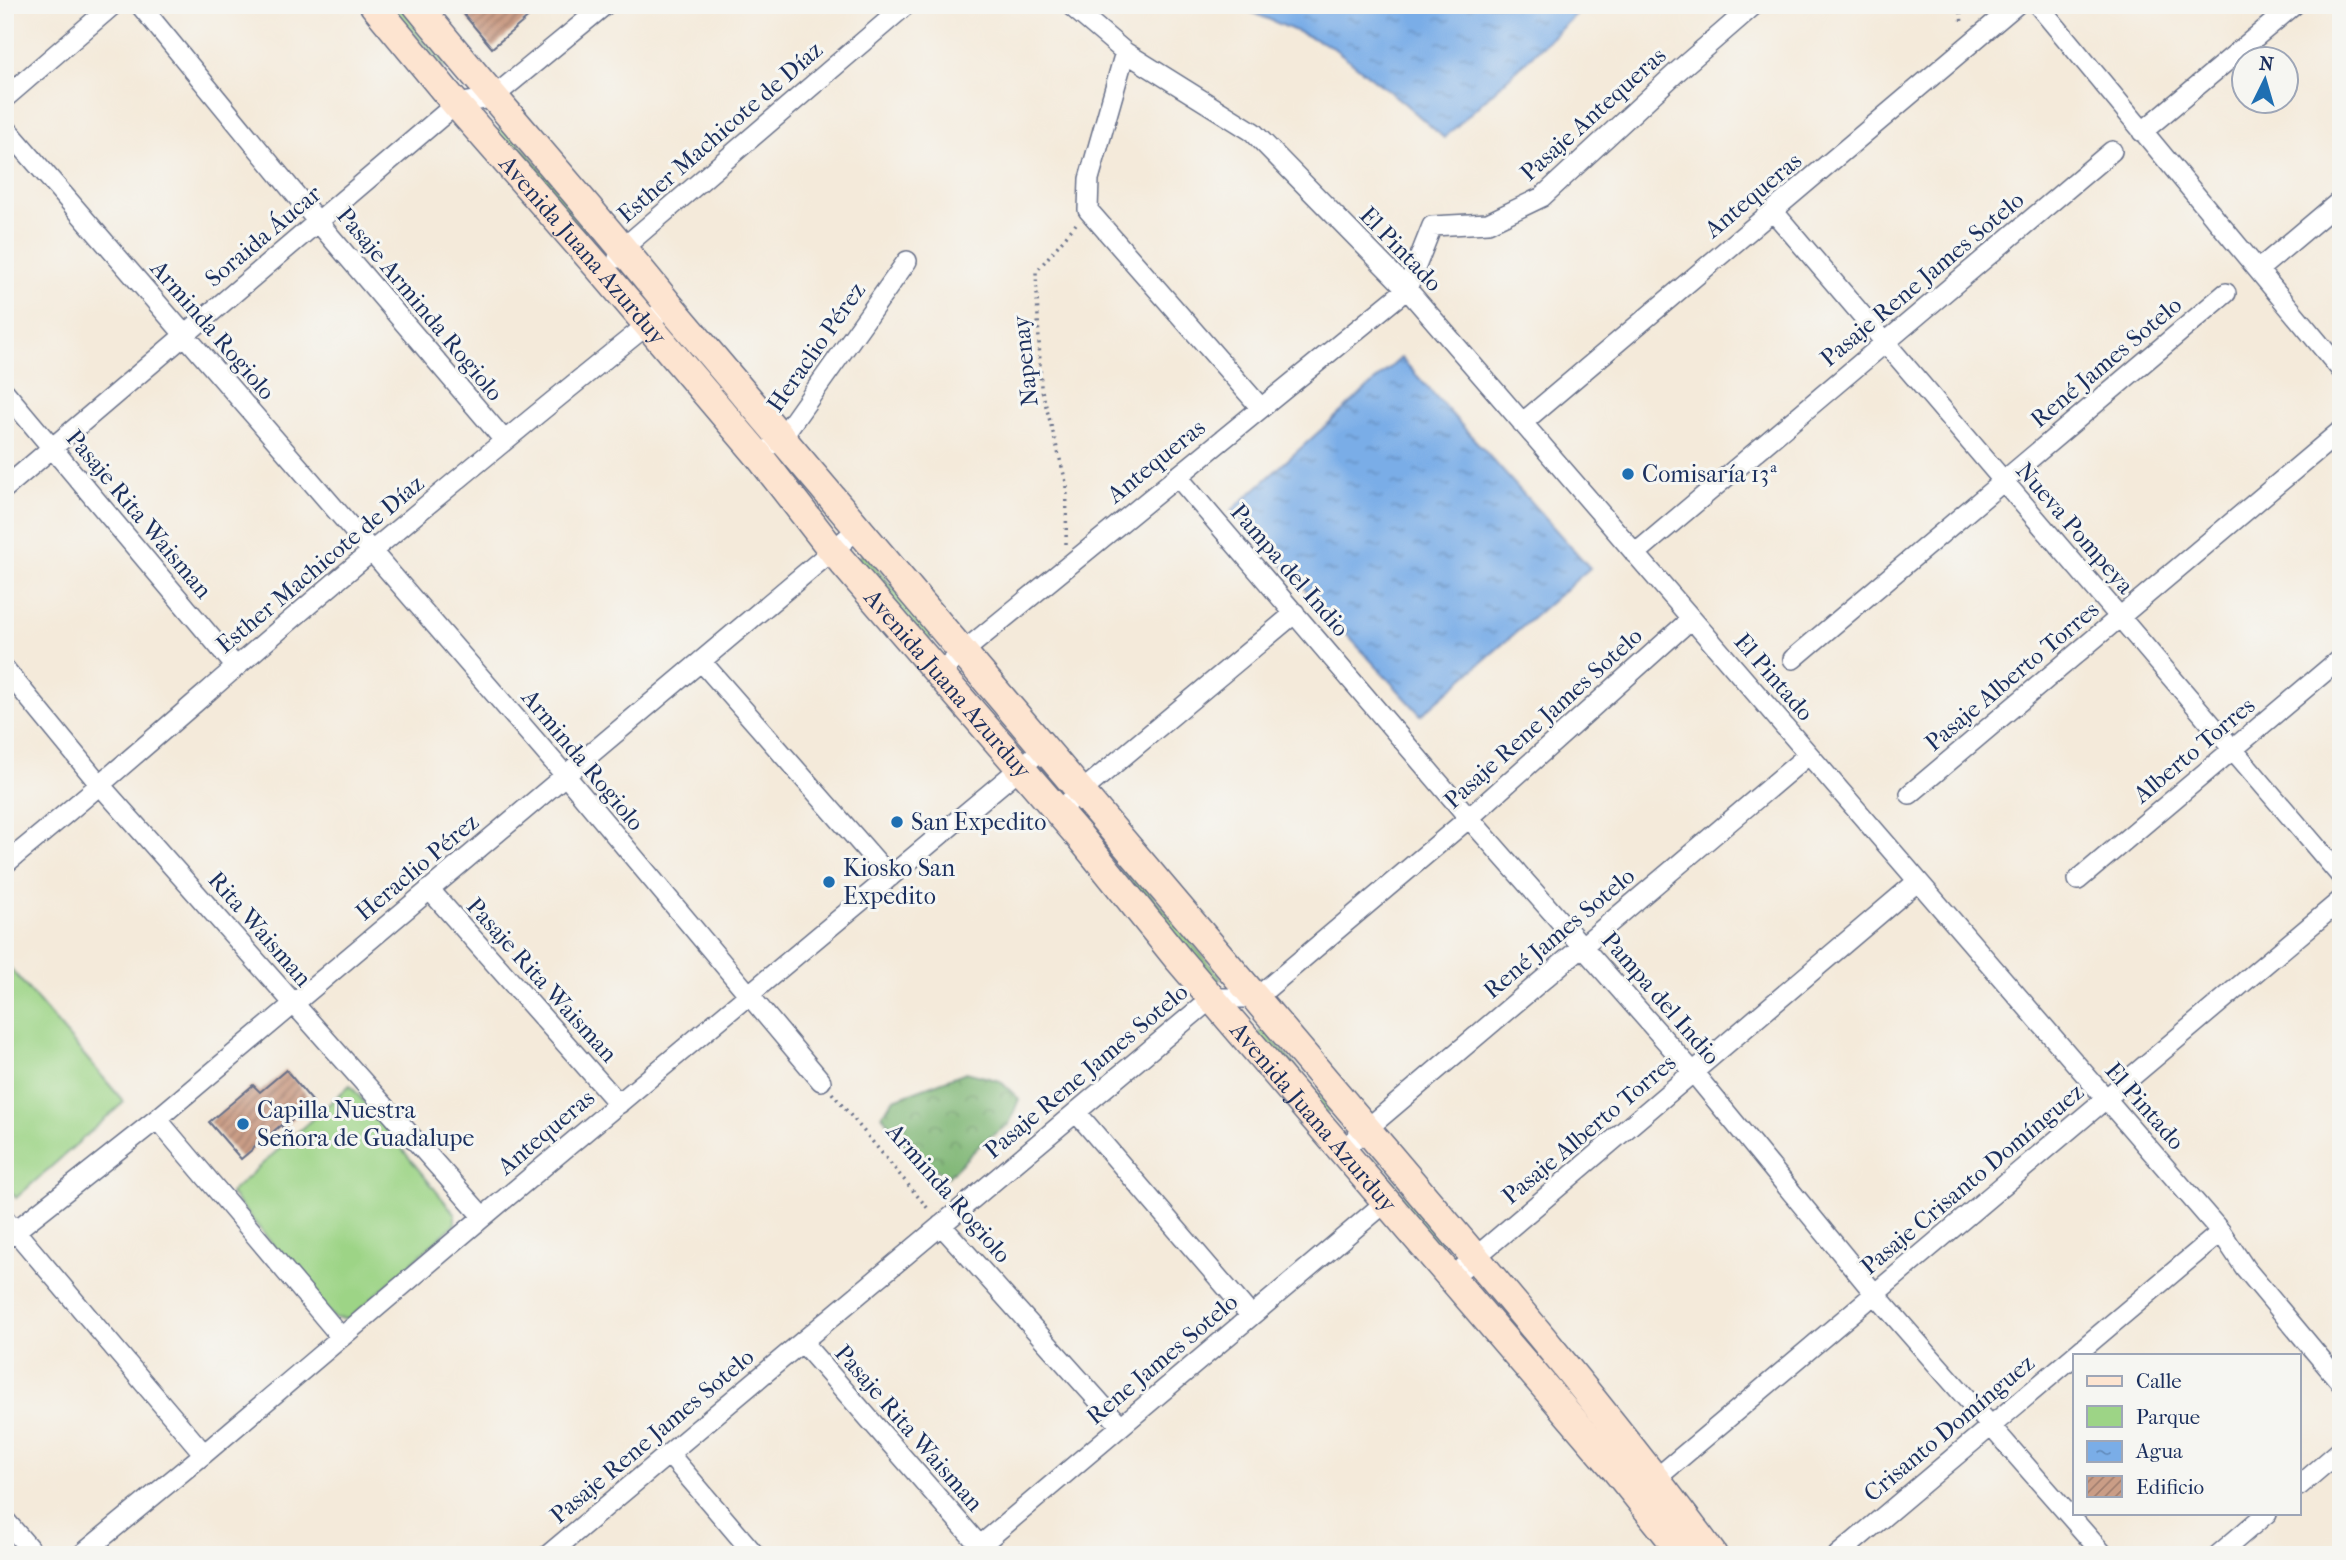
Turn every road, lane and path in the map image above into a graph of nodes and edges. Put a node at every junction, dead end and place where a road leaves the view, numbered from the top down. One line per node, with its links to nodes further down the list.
1 (113, 5): 13 (street)
2 (139, 5): 22 (street, Pasaje Arminda Rogiolo)
3 (374, 5): 15 (main road, Avenida Juana Azurduy)
4 (417, 5): 14 (main road, Avenida Juana Azurduy)
5 (605, 5): 14 (street)
6 (906, 5): 23 (street, Esther Machicote de Díaz)
7 (1070, 5): 12 (street, El Pintado)
8 (1754, 5): 27 (street, Pasaje Antequeras)
9 (2016, 5): 21 (street, Antequeras)
10 (2038, 5): 17 (street)
11 (2294, 5): 17 (street)
12 (1125, 52): 20 (street); 27 (street, El Pintado)
13 (5, 98)
14 (492, 98): 15 (street); 23 (main road, Avenida Juana Azurduy)
15 (456, 104): 22 (street, Soraida Áucar); 26 (main road, Avenida Juana Azurduy)
16 (5, 127): 31 (street, Arminda Rogiolo)
17 (2142, 132): 25 (street)
18 (2112, 151): 32 (street, Pasaje Rene James Sotelo)
19 (2341, 200): 25 (street)
20 (1088, 210): 35 (street); 49 (path, Napenay)
21 (1773, 211): 32 (street, Nueva Pompeya); 36 (street, Antequeras)
22 (318, 222): 31 (street, Soraida Áucar); 39 (street, Pasaje Arminda Rogiolo)
23 (623, 248): 26 (street, Esther Machicote de Díaz); 29 (main road, Avenida Juana Azurduy)
24 (907, 261): 38 (street, Heraclio Pérez)
25 (2258, 270): 33 (street)
26 (607, 277): 30 (main road, Avenida Juana Azurduy)
27 (1406, 289): 35 (street, Antequeras); 36 (street, El Pintado)
28 (2226, 293): 43 (street, René James Sotelo)
29 (668, 304): 30 (street, Esther Machicote de Díaz); 38 (main road, Avenida Juana Azurduy)
30 (647, 325): 39 (street, Esther Machicote de Díaz); 41 (main road, Avenida Juana Azurduy)
31 (184, 334): 40 (street, Soraida Áucar); 47 (street, Arminda Rogiolo)
32 (1885, 343): 43 (street, Nueva Pompeya); 48 (street, Pasaje Rene James Sotelo)
33 (2341, 370)
34 (5, 392): 40 (street, Pasaje Rita Waisman)
35 (1261, 408): 42 (street, Antequeras)
36 (1522, 423): 48 (street, El Pintado)
37 (2338, 433): 51 (street, Pasaje Alberto Torres)
38 (782, 437): 41 (street, Heraclio Pérez); 45 (main road, Avenida Juana Azurduy)
39 (504, 440): 47 (street, Esther Machicote de Díaz)
40 (52, 449): 44 (street, Soraida Áucar); 57 (street, Pasaje Rita Waisman)
41 (759, 456): 46 (main road, Avenida Juana Azurduy)
42 (1177, 477): 49 (street, Antequeras); 50 (street, Pampa del Indio)
43 (2003, 481): 51 (street, Nueva Pompeya); 55 (street, René James Sotelo)
44 (5, 488)
45 (858, 529): 46 (street, Heraclio Pérez); 53 (main road, Avenida Juana Azurduy)
46 (832, 551): 56 (street, Heraclio Pérez); 59 (main road, Avenida Juana Azurduy)
47 (372, 553): 57 (street, Esther Machicote de Díaz); 64 (street, Arminda Rogiolo)
48 (1635, 554): 52 (street, El Pintado)
49 (1065, 568): 53 (street, Antequeras)
50 (1295, 613): 66 (street); 69 (street, Pampa del Indio)
51 (2120, 617): 61 (street, Nueva Pompeya); 67 (street, Pasaje Alberto Torres)
52 (1691, 619): 62 (street, El Pintado); 69 (street, Pasaje Rene James Sotelo)
53 (964, 650): 59 (street, Antequeras); 60 (main road, Avenida Juana Azurduy)
54 (2341, 658): 61 (street, Alberto Torres)
55 (1793, 659)
56 (701, 661): 64 (street, Heraclio Pérez); 72 (street)
57 (236, 667): 65 (street, Esther Machicote de Díaz)
58 (5, 669): 65 (street, Rita Waisman)
59 (939, 674): 63 (main road, Avenida Juana Azurduy)
60 (1044, 748): 63 (street, Antequeras); 66 (main road, Avenida Juana Azurduy)
61 (2232, 750): 71 (street, Nueva Pompeya); 73 (street, Alberto Torres)
62 (1808, 755): 74 (street, El Pintado); 77 (street, René James Sotelo)
63 (1020, 767): 68 (main road, Avenida Juana Azurduy); 72 (street, Antequeras)
64 (565, 775): 75 (street, Heraclio Pérez); 78 (street, Arminda Rogiolo)
65 (102, 786): 70 (street, Esther Machicote de Díaz); 81 (street, Rita Waisman)
66 (1081, 792): 68 (street); 80 (main road, Avenida Juana Azurduy)
67 (1910, 794)
68 (1058, 811): 79 (main road, Avenida Juana Azurduy)
69 (1469, 817): 77 (street, Pampa del Indio); 80 (street, Pasaje Rene James Sotelo)
70 (5, 864)
71 (2341, 876)
72 (890, 877): 78 (street, Antequeras)
73 (2078, 880)
74 (1918, 881): 82 (street, Pasaje Alberto Torres); 84 (street, El Pintado)
75 (429, 889): 81 (street, Heraclio Pérez); 85 (street, Pasaje Rita Waisman)
76 (2341, 900): 84 (street, Pasaje Crisanto Domínguez)
77 (1584, 945): 82 (street, Pampa del Indio); 88 (street, René James Sotelo)
78 (748, 995): 83 (street, Arminda Rogiolo); 85 (street, Antequeras)
79 (1212, 998): 80 (street, Pasaje Rene James Sotelo); 86 (street, Pasaje Rene James Sotelo); 89 (main road, Avenida Juana Azurduy)
80 (1256, 998): 88 (main road, Avenida Juana Azurduy)
81 (292, 1003): 87 (street, Heraclio Pérez); 91 (street, Rita Waisman)
82 (1693, 1072): 95 (street, Pasaje Alberto Torres); 97 (street, Pampa del Indio)
83 (821, 1081): 92 (path, Arminda Rogiolo)
84 (2106, 1099): 94 (street, El Pintado); 97 (street, Pasaje Crisanto Domínguez)
85 (619, 1104): 91 (street, Antequeras)
86 (1076, 1112): 92 (street, Pasaje Rene James Sotelo); 98 (street)
87 (157, 1119): 93 (street, Heraclio Pérez); 99 (street)
88 (1366, 1129): 89 (street, René James Sotelo); 95 (main road, Avenida Juana Azurduy)
89 (1342, 1150): 90 (main road, Avenida Juana Azurduy)
90 (1387, 1201): 96 (main road, Avenida Juana Azurduy); 98 (street, Rene James Sotelo)
91 (483, 1217): 99 (street, Antequeras)
92 (942, 1225): 100 (street, Pasaje Rene James Sotelo); 105 (street, Arminda Rogiolo)
93 (8, 1229): 107 (street)
94 (2221, 1232): 101 (street, Crisanto Domínguez); 103 (street, El Pintado)
95 (1475, 1258): 96 (street, Pasaje Alberto Torres); 110 (main road, Avenida Juana Azurduy)
96 (1451, 1278): 110 (main road, Avenida Juana Azurduy)
97 (1875, 1294): 104 (street, Pampa del Indio); 110 (street, Pasaje Crisanto Domínguez)
98 (1251, 1316): 105 (street, Rene James Sotelo)
99 (341, 1337): 107 (street, Antequeras)
100 (802, 1342): 108 (street, Pasaje Rene James Sotelo); 113 (street, Pasaje Rita Waisman)
101 (2075, 1354)
102 (2073, 1356): 104 (street, Crisanto Domínguez)
103 (2341, 1383)
104 (1992, 1424): 120 (street, Crisanto Domínguez); 121 (street, Pampa del Indio)
105 (1121, 1426): 113 (street, Rene James Sotelo)
106 (2341, 1450): 109 (street)
107 (204, 1454): 115 (street, Antequeras)
108 (668, 1454): 116 (street, Pasaje Rene James Sotelo); 117 (street)
109 (2300, 1485)
110 (1646, 1487): 118 (main road, Avenida Juana Azurduy); 119 (main road, Avenida Juana Azurduy)
111 (2266, 1514): 122 (street)
112 (5, 1520): 114 (street)
113 (974, 1550)
114 (36, 1555)
115 (81, 1555)
116 (548, 1555)
117 (755, 1555)
118 (1684, 1555)
119 (1713, 1555)
120 (1839, 1555)
121 (2105, 1555)
122 (2218, 1555)

